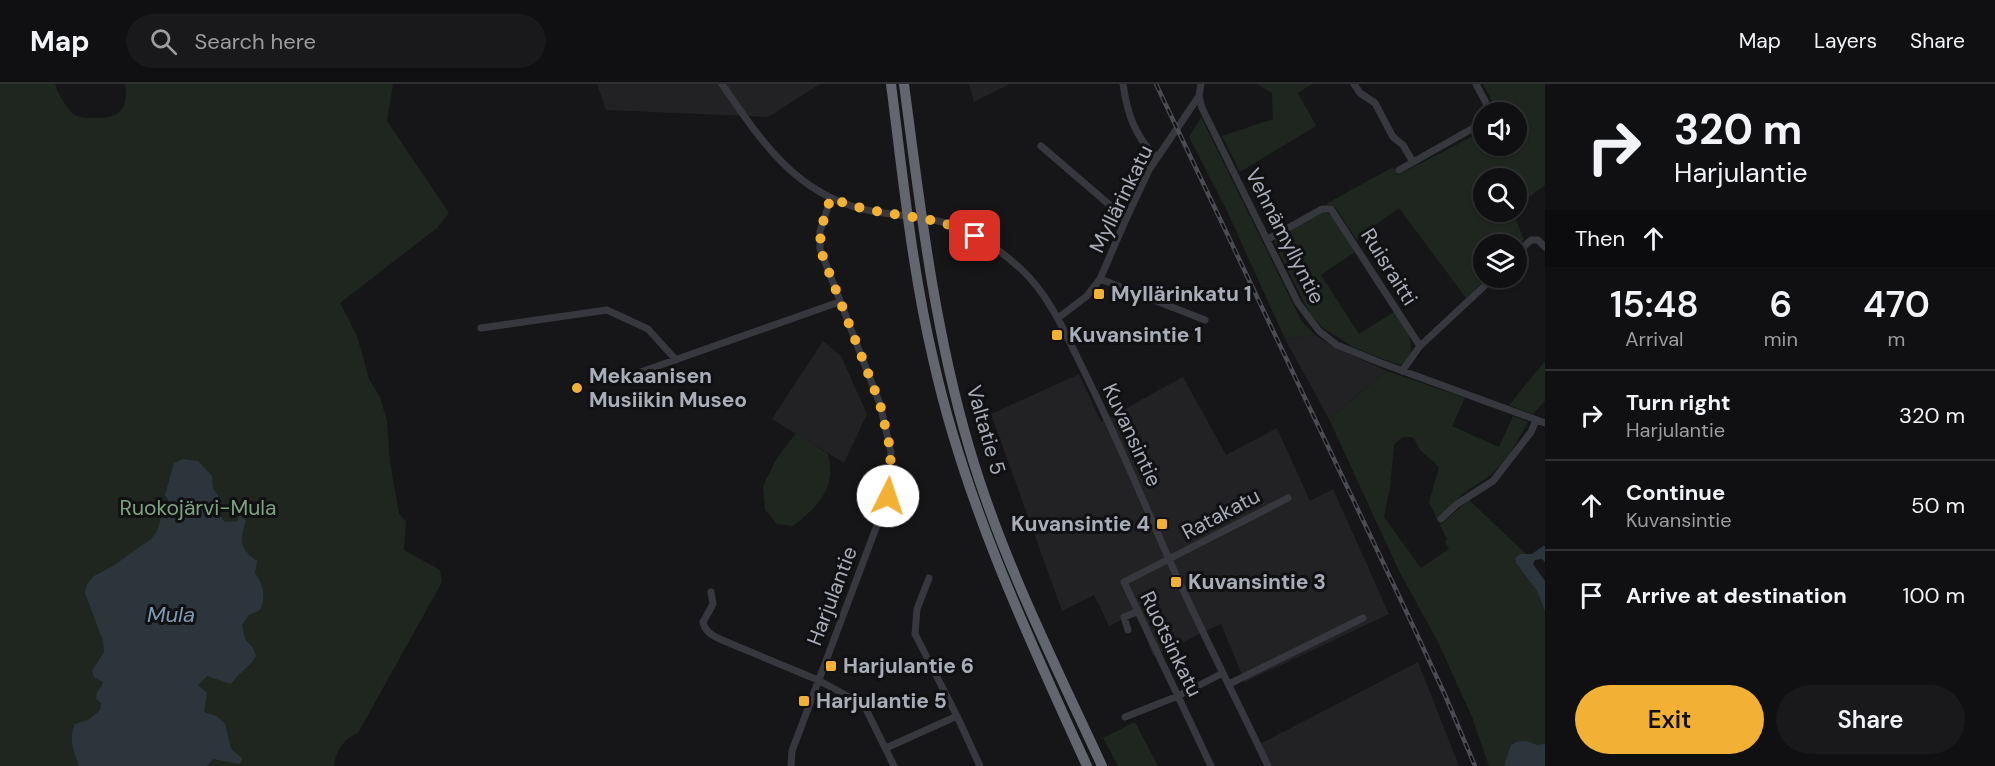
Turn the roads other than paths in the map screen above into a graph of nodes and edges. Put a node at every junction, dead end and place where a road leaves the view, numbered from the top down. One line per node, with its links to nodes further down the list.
1 (722, 84): 15 (street)
2 (891, 84): 50 (highway, Valtatie 5)
3 (904, 84): 51 (highway, Valtatie 5)
4 (1123, 84): 12 (street)
5 (1201, 84): 8 (street, Myllärinkatu)
6 (1354, 84): 13 (street)
7 (1476, 84): 9 (street)
8 (1199, 96): 12 (street, Myllärinkatu); 17 (street, Vehnämyllyntie)
9 (1485, 102)
10 (1473, 129): 13 (street)
11 (1041, 146): 16 (street)
12 (1157, 158): 16 (street, Myllärinkatu)
13 (1413, 162): 14 (street)
14 (1399, 170)
15 (831, 198): 22 (street, Harjulantie); 23 (street, Kuvansintie)
16 (1126, 219): 20 (street, Myllärinkatu)
17 (1268, 239): 26 (street, Ruisraitti); 28 (street, Vehnämyllyntie)
18 (1527, 244): 19 (street)
19 (1545, 247)
20 (1100, 279): 23 (street, Myllärinkatu); 24 (street)
21 (1482, 288): 26 (street)
22 (839, 302): 27 (street); 41 (street, Harjulantie)
23 (1058, 318): 34 (street, Kuvansintie)
24 (1205, 320)
25 (481, 328): 27 (street)
26 (1420, 346): 28 (street)
27 (675, 360): 29 (street)
28 (1402, 371): 30 (street, Vehnämyllyntie)
29 (635, 374)
30 (1536, 420): 31 (street, Vehnämyllyntie); 33 (street)
31 (1545, 423)
32 (1288, 498): 34 (street, Ratakatu)
33 (1441, 519)
34 (1169, 559): 37 (street, Ruotsinkatu); 40 (street, Kuvansintie)
35 (929, 578): 44 (street)
36 (711, 592): 41 (street)
37 (1137, 612): 39 (street); 43 (street, Ruotsinkatu)
38 (1363, 618): 42 (street)
39 (1128, 630)
40 (1223, 673): 42 (street, Kuvansintie); 43 (street)
41 (818, 680): 46 (street); 47 (street, Harjulantie)
42 (1229, 684): 53 (street, Kuvansintie)
43 (1178, 696): 45 (street); 52 (street, Ruotsinkatu)
44 (957, 716): 46 (street); 49 (street)
45 (1125, 717)
46 (886, 748): 48 (street)
47 (791, 766)
48 (894, 766)
49 (980, 766)
50 (1087, 766)
51 (1102, 766)
52 (1211, 766)
53 (1268, 766)

